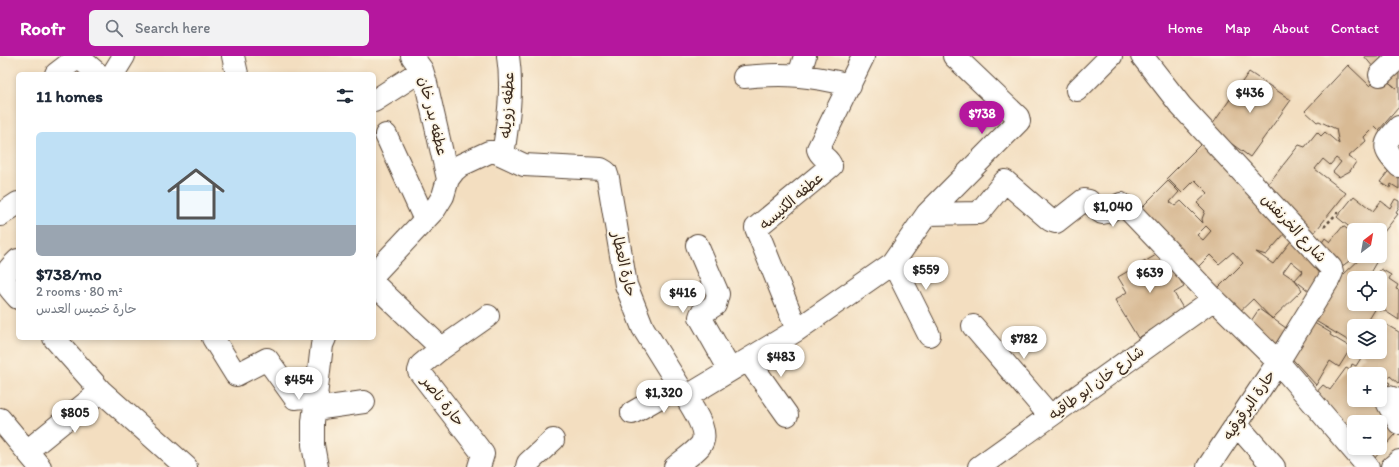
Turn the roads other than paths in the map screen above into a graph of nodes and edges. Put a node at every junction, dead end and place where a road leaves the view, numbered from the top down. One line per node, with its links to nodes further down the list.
1 (124, 56): 14 (street)
2 (233, 56): 15 (street)
3 (508, 56): 23 (street, عطفه زويله)
4 (1111, 56): 19 (street)
5 (1142, 56): 43 (street, شارع الخرنفش)
6 (77, 57): 12 (street); 13 (street)
7 (863, 57): 18 (street, عطفه الكنيسه)
8 (1399, 57): 16 (street)
9 (961, 58): 26 (street)
10 (417, 63): 20 (street); 25 (street, عطفه بدر خان)
11 (802, 66): 17 (street); 18 (street)
12 (58, 72)
13 (96, 72)
14 (114, 72)
15 (237, 72)
16 (1380, 75)
17 (744, 77)
18 (850, 85): 37 (street, عطفه الكنيسه)
19 (1077, 90)
20 (376, 99)
21 (1399, 128): 24 (street)
22 (386, 135): 27 (street)
23 (503, 155): 25 (street); 46 (street, حارة العطار)
24 (1399, 166)
25 (448, 179): 27 (street)
26 (927, 214): 30 (street); 34 (street)
27 (425, 220): 31 (street)
28 (697, 246): 44 (street)
29 (16, 262): 33 (street)
30 (893, 263): 37 (street); 38 (street)
31 (376, 272)
32 (376, 286): 42 (street, حارة ناصر)
33 (16, 296)
34 (1214, 299): 43 (street); 52 (street, شارع خان ابو طاقيه)
35 (488, 316): 42 (street)
36 (973, 326): 52 (street)
37 (797, 330): 44 (street)
38 (930, 335)
39 (56, 340): 45 (street)
40 (214, 340): 48 (street)
41 (324, 340): 48 (street)
42 (438, 350): 58 (street, حارة ناصر)
43 (1278, 362): 55 (street, حارة البرقوقيه); 67 (street)
44 (739, 365): 46 (street); 51 (street)
45 (101, 391): 57 (street); 60 (street)
46 (683, 392): 50 (street); 63 (street, حارة العطار)
47 (1399, 400): 54 (street)
48 (316, 402): 49 (street); 61 (street)
49 (364, 402)
50 (632, 413)
51 (788, 415)
52 (1050, 416): 64 (street, شارع خان ابو طاقيه)
53 (0, 419): 57 (street)
54 (1399, 422)
55 (1236, 424): 65 (street, حارة البرقوقيه); 66 (street)
56 (553, 440): 62 (street)
57 (34, 459)
58 (481, 460)
59 (1399, 461): 68 (street)
60 (186, 467)
61 (316, 467)
62 (528, 467)
63 (675, 467)
64 (979, 467)
65 (1208, 467)
66 (1274, 467)
67 (1368, 467)
68 (1392, 467)

